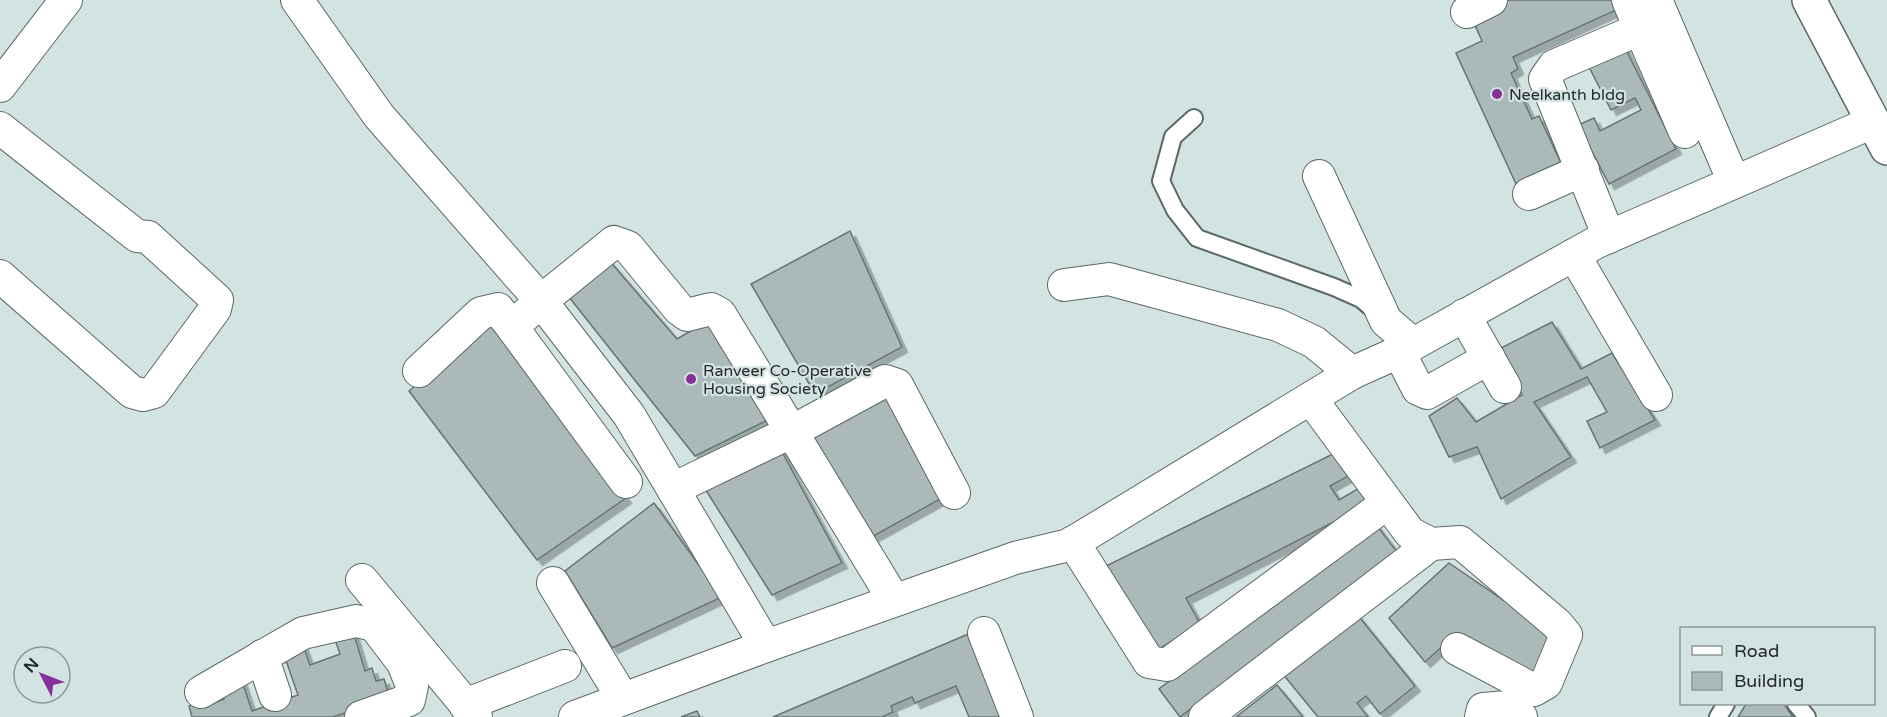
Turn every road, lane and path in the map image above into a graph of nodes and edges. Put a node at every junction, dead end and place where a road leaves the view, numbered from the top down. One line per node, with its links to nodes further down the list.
1 (66, 0): 7 (street)
2 (297, 0): 20 (street)
3 (1628, 0): 6 (street)
4 (1656, 0): 14 (street)
5 (1809, 0): 11 (street)
6 (1640, 29): 10 (street); 12 (street)
7 (0, 86)
8 (1194, 118): 22 (lane)
9 (0, 128): 18 (street)
10 (1685, 132)
11 (1880, 135): 14 (street)
12 (1583, 170): 15 (street); 16 (street)
13 (1319, 176): 22 (street)
14 (1734, 182): 16 (street)
15 (1529, 194)
16 (1609, 237): 17 (street)
17 (1575, 255): 21 (street); 31 (street)
18 (0, 276)
19 (1064, 285): 28 (street)
20 (541, 301): 23 (street); 26 (street); 34 (street)
21 (1464, 315): 24 (street); 25 (street)
22 (1386, 321): 24 (street)
23 (512, 327): 27 (street); 29 (street)
24 (1406, 348): 25 (street); 28 (street)
25 (1489, 358): 30 (street)
26 (588, 361): 29 (street); 33 (street)
27 (419, 370)
28 (1352, 374): 32 (street)
29 (556, 387): 35 (street)
30 (1505, 387)
31 (1656, 395)
32 (1311, 399): 39 (street); 40 (street)
33 (629, 415): 35 (street); 37 (street)
34 (791, 432): 37 (street); 38 (street); 44 (street)
35 (596, 441): 36 (street)
36 (626, 482)
37 (673, 489): 46 (street)
38 (954, 493)
39 (1387, 502): 40 (street); 41 (street)
40 (1073, 542): 44 (street)
41 (1431, 544): 47 (street); 58 (street)
42 (362, 580): 54 (street)
43 (553, 584): 52 (street)
44 (894, 600): 46 (street)
45 (984, 633): 57 (street)
46 (766, 646): 52 (street)
47 (1457, 649)
48 (262, 656): 50 (street); 51 (street); 55 (street)
49 (565, 666): 54 (street)
50 (201, 692)
51 (275, 695)
52 (623, 699): 56 (street)
53 (1797, 705): 61 (lane)
54 (471, 711)
55 (361, 717)
56 (575, 717)
57 (1017, 717)
58 (1205, 717)
59 (1481, 717): 60 (street)
60 (1521, 717)
61 (1807, 717)

